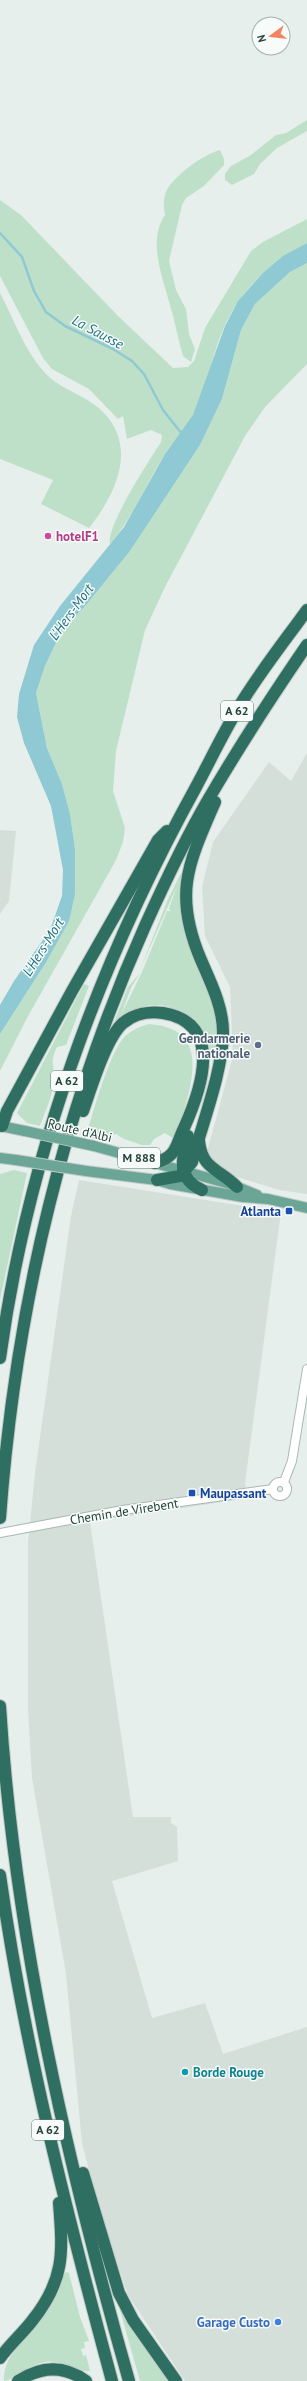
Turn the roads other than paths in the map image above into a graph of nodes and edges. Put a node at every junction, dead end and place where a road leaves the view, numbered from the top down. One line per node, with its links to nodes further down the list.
1 (307, 610): 4 (highway, A 62)
2 (307, 645): 3 (highway, A 62)
3 (238, 751): 7 (highway); 18 (highway, A 62)
4 (179, 818): 6 (highway); 19 (highway, A 62)
5 (190, 1116): 9 (highway); 10 (highway); 18 (highway)
6 (1, 1126): 9 (main road, Route d'Albi / M 888, bridge)
7 (198, 1137): 10 (highway); 12 (highway)
8 (0, 1158): 11 (main road, Route d'Albi / M 888, bridge)
9 (155, 1162): 10 (main road, Route d'Albi / M 888)
10 (184, 1172): 11 (highway); 12 (main road, Route d'Albi); 13 (highway)
11 (158, 1180): 13 (main road, Route d'Albi)
12 (237, 1187): 14 (main road, Route d'Albi)
13 (202, 1190): 14 (main road, Route d'Albi)
14 (268, 1199): 15 (main road, Route d'Albi)
15 (294, 1204): 16 (main road, Route d'Albi); 17 (main road, Route d'Albi)
16 (307, 1204)
17 (307, 1208)
18 (45, 1217): 23 (highway, A 62)
19 (0, 1358)
20 (307, 1369): 21 (street)
21 (284, 1482): 22 (street); 22 (street)
22 (273, 1489): 24 (street, Chemin de Virebent)
23 (0, 1518)
24 (0, 1533)
25 (0, 1706): 27 (highway, A 62)
26 (0, 1875): 28 (highway, A 62)
27 (48, 2050): 33 (highway, A 62); 34 (highway)
28 (57, 2171): 29 (highway); 32 (highway, A 62)
29 (0, 2358)
30 (18, 2381): 31 (highway)
31 (86, 2381)
32 (112, 2381)
33 (129, 2381)
34 (176, 2381)

